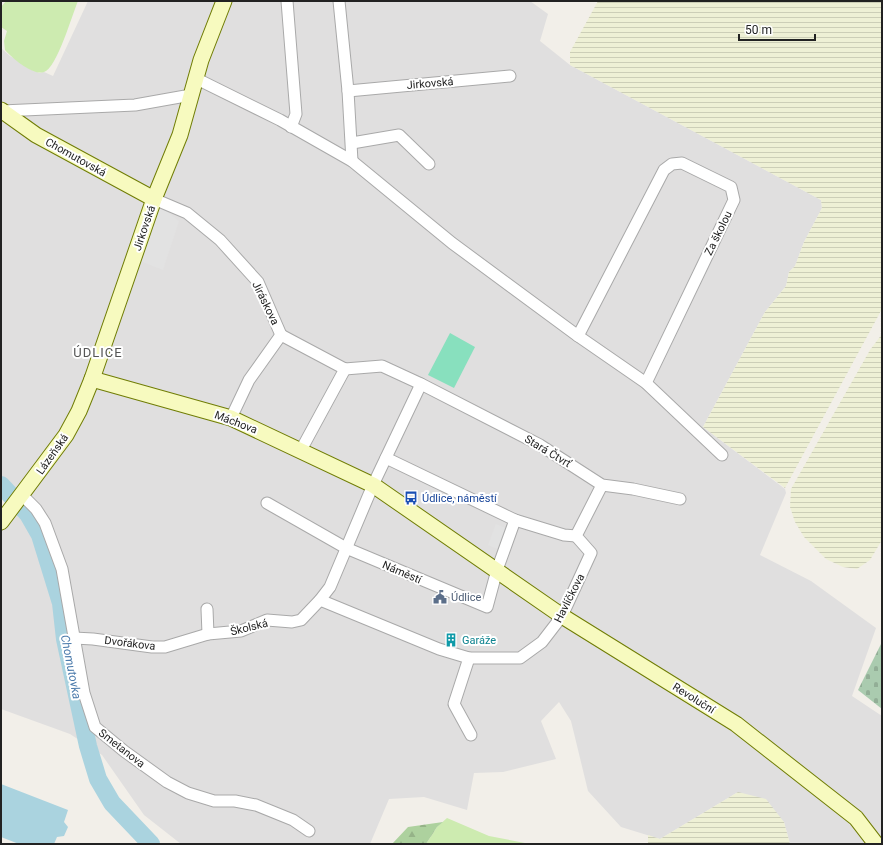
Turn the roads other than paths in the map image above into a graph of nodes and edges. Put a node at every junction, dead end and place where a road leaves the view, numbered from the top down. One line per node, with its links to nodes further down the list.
1 (224, 1): 5 (street, Jirkovská)
2 (286, 1): 9 (street)
3 (339, 1): 6 (street)
4 (510, 76): 6 (street, Jirkovská)
5 (195, 78): 7 (street, Jirkovská); 9 (street)
6 (348, 91): 10 (street)
7 (191, 95): 8 (street); 13 (street, Jirkovská)
8 (2, 110): 13 (street, Chomutovská)
9 (291, 127): 11 (street)
10 (352, 143): 11 (street); 12 (street)
11 (352, 161): 15 (street)
12 (429, 164)
13 (154, 199): 14 (street, Jiráskova); 17 (street, Jirkovská)
14 (281, 335): 16 (street); 20 (street, Jiráskova)
15 (578, 336): 18 (street); 18 (street, Za školou)
16 (345, 369): 19 (street, Stará Čtvrť); 21 (street)
17 (92, 379): 20 (street, Máchova); 27 (street, Lázeňská)
18 (646, 383): 22 (street)
19 (421, 384): 23 (street); 25 (street, Stará Čtvrť)
20 (231, 418): 21 (street, Máchova)
21 (301, 450): 24 (street, Máchova)
22 (722, 455)
23 (386, 458): 24 (street); 29 (street)
24 (373, 485): 32 (street); 33 (street)
25 (602, 485): 26 (street, Stará Čtvrť); 31 (street)
26 (680, 499)
27 (18, 500): 30 (street, Lázeňská); 38 (street, Smetanova)
28 (267, 503): 32 (street)
29 (515, 520): 31 (street); 33 (street, Náměstí)
30 (1, 522)
31 (576, 536): 36 (street, Havlíčkova)
32 (346, 548): 33 (street, Náměstí); 34 (street, Školská)
33 (497, 570): 36 (street, Revoluční)
34 (320, 600): 37 (street, Školská); 39 (street, Havlíčkova)
35 (207, 609): 37 (street)
36 (562, 616): 39 (street, Havlíčkova); 42 (street, Revoluční)
37 (208, 634): 38 (street, Dvořákova)
38 (74, 638): 41 (street, Smetanova)
39 (469, 658): 40 (street)
40 (471, 735)
41 (309, 831)
42 (876, 844)

